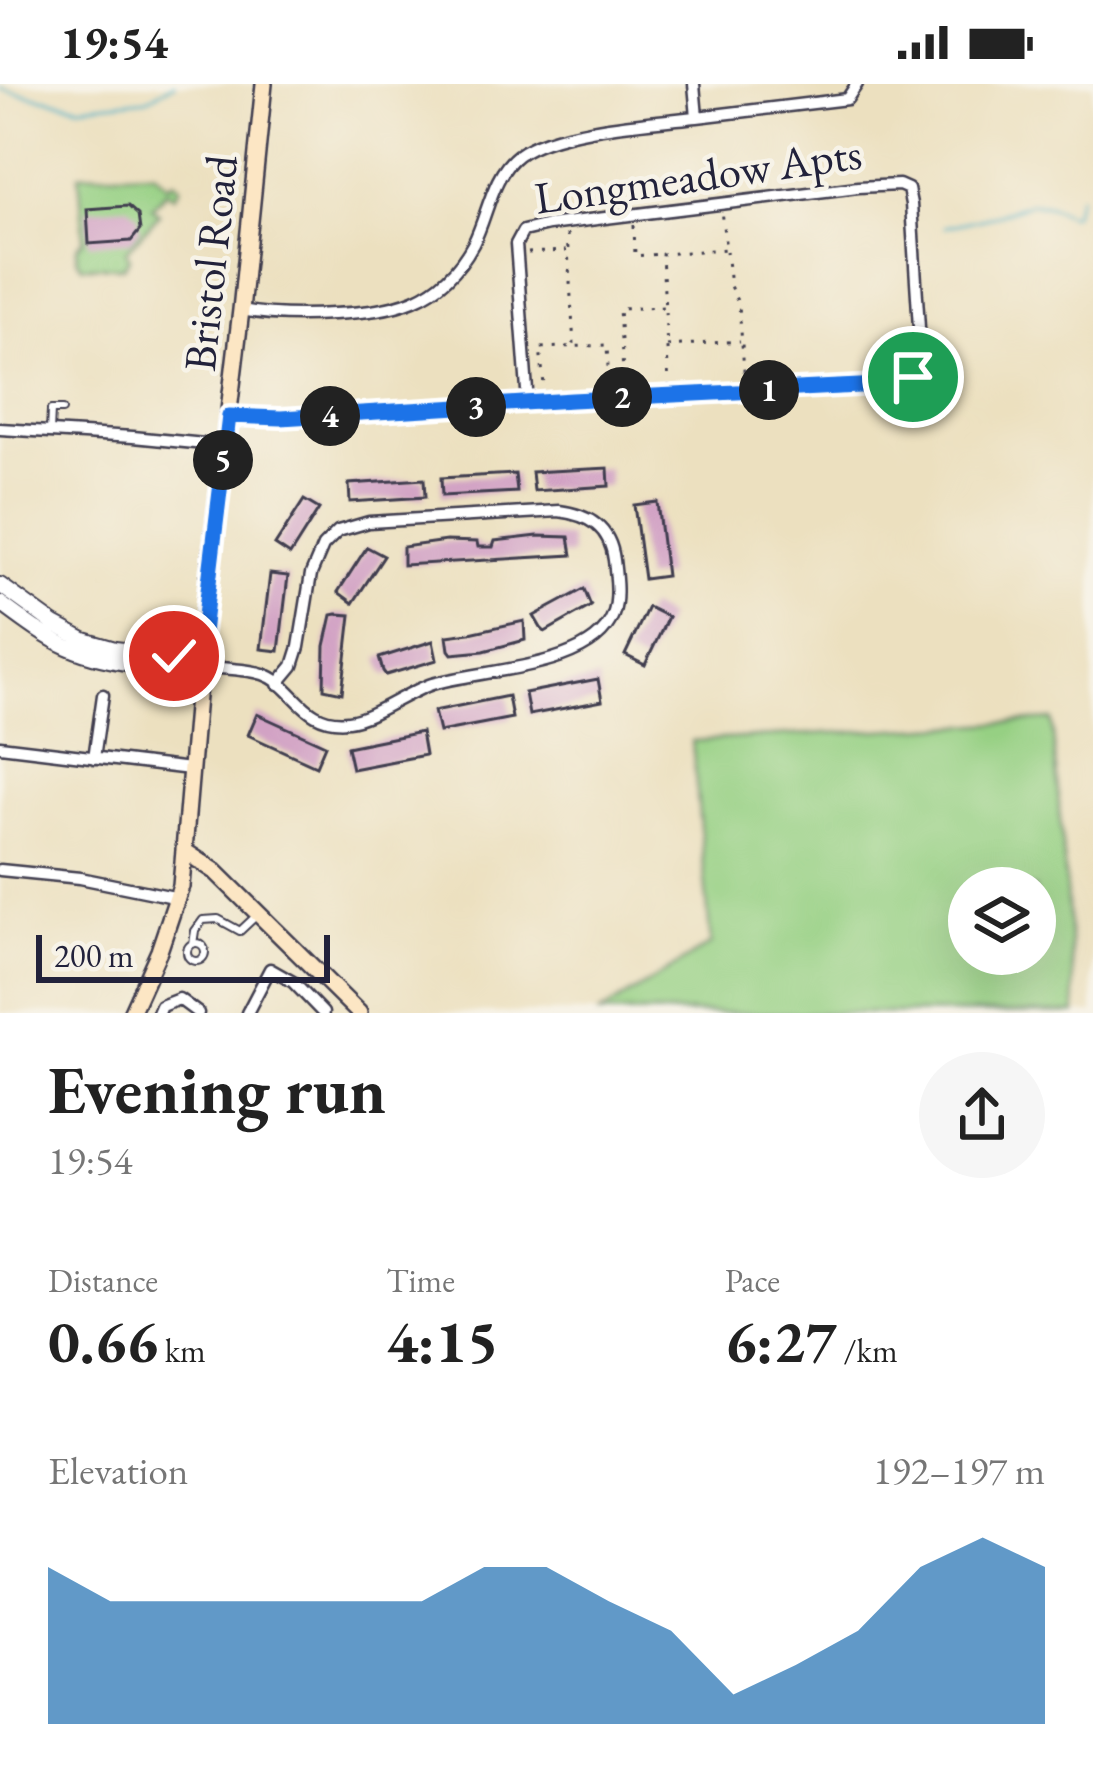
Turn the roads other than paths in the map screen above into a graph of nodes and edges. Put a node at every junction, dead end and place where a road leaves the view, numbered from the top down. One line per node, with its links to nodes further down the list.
1 (264, 84): 5 (main road, Bristol Road)
2 (694, 84): 4 (street)
3 (856, 84): 4 (street)
4 (697, 117): 5 (street)
5 (242, 310): 8 (main road, Bristol Road)
6 (528, 404): 6 (street, Longmeadow Apts); 8 (street, Longmeadow Apts)
7 (62, 410): 10 (lane)
8 (229, 416): 11 (main road, Bristol Road)
9 (0, 429): 10 (street)
10 (50, 432): 11 (street)
11 (225, 446): 14 (main road, Bristol Road)
12 (0, 585): 14 (street)
13 (0, 603): 14 (street)
14 (199, 666): 15 (street); 19 (main road, Bristol Road)
15 (278, 684): 15 (street)
16 (103, 695): 18 (street)
17 (0, 746): 18 (street)
18 (94, 758): 19 (street)
19 (190, 770): 20 (main road, Bristol Road)
20 (186, 852): 22 (main road, Bristol Road); 23 (main road)
21 (0, 870): 22 (street)
22 (179, 898): 25 (main road, Bristol Road)
23 (259, 914): 24 (lane); 30 (main road)
24 (193, 944)
25 (131, 1013)
26 (158, 1013): 27 (street)
27 (198, 1013)
28 (247, 1013): 29 (street)
29 (323, 1013)
30 (358, 1013)

